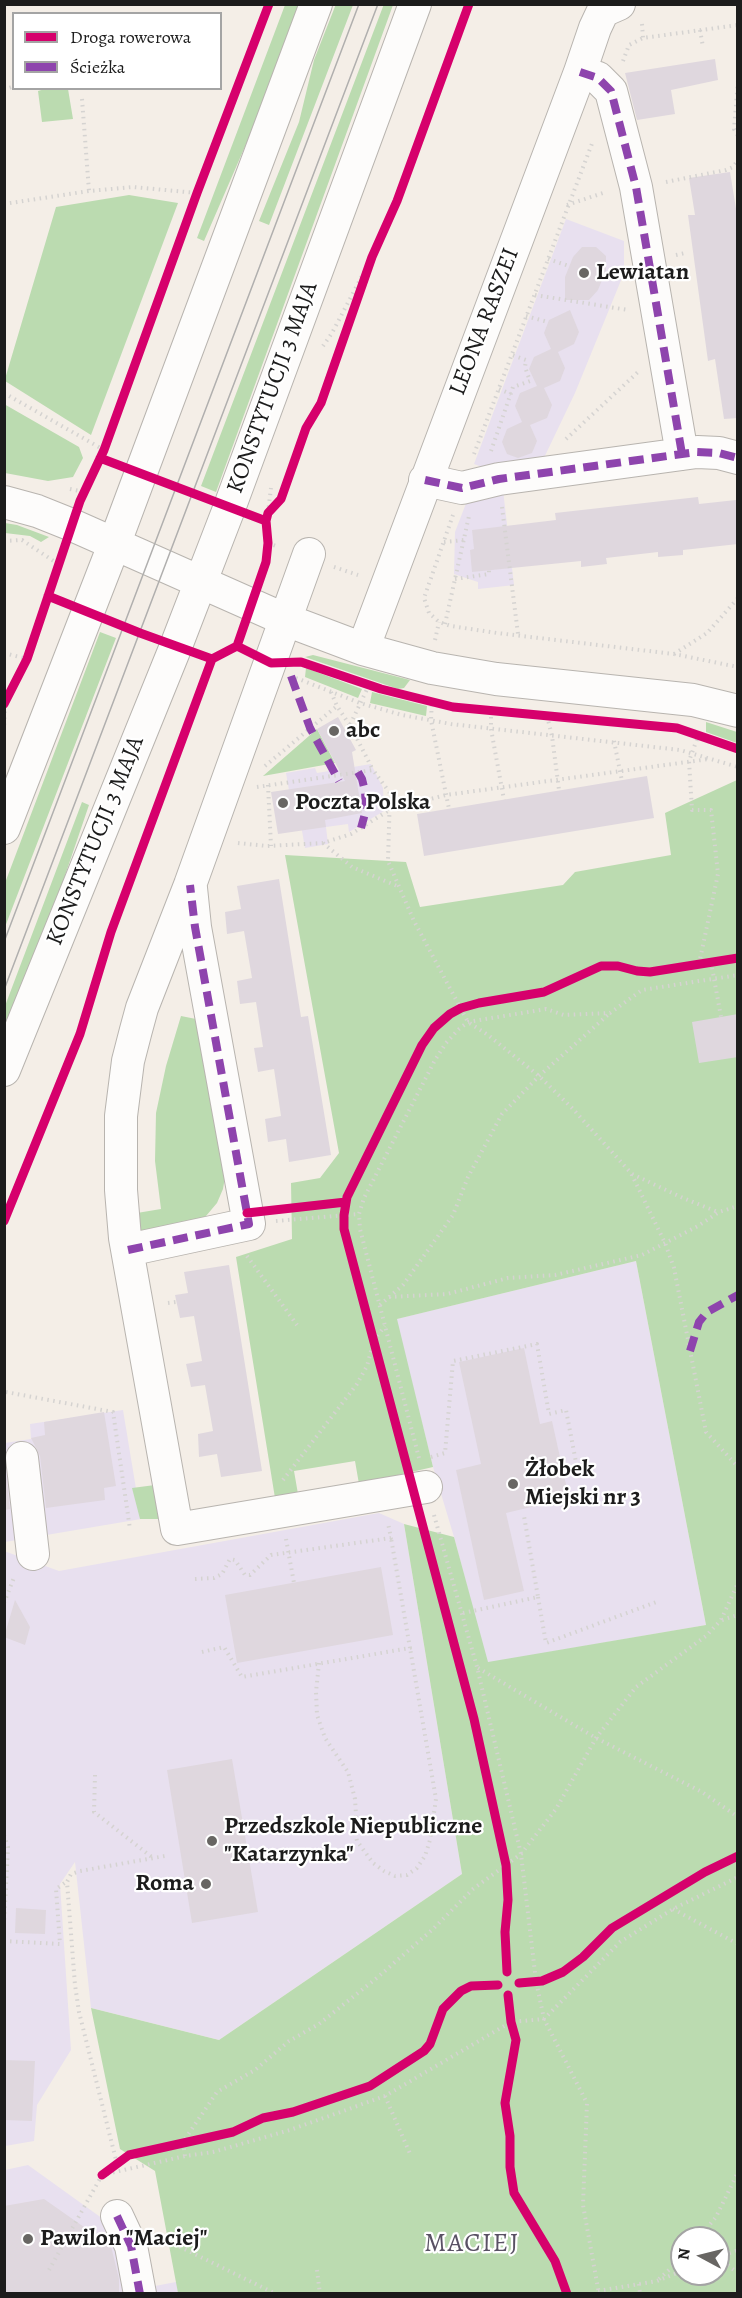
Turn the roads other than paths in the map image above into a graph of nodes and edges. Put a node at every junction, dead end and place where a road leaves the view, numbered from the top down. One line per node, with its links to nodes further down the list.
1 (316, 4): 9 (street)
2 (415, 4): 11 (street, KONSTYTUCJI 3 MAJA)
3 (619, 4): 4 (street, LEONA RASZEI)
4 (580, 72): 5 (street); 7 (street, LEONA RASZEI)
5 (682, 454): 6 (street); 7 (street)
6 (738, 458)
7 (425, 480): 13 (street, LEONA RASZEI)
8 (4, 502): 9 (street)
9 (114, 545): 11 (street); 15 (street)
10 (309, 554): 12 (street)
11 (199, 582): 12 (street); 17 (street, KONSTYTUCJI 3 MAJA)
12 (286, 620): 13 (street); 16 (street)
13 (363, 649): 14 (street)
14 (738, 711)
15 (4, 828)
16 (190, 885): 18 (street); 18 (street)
17 (4, 1070)
18 (128, 1250): 20 (street)
19 (22, 1458): 21 (street)
20 (417, 1476)
21 (25, 1562)
22 (117, 2216): 23 (street)
23 (140, 2294)

